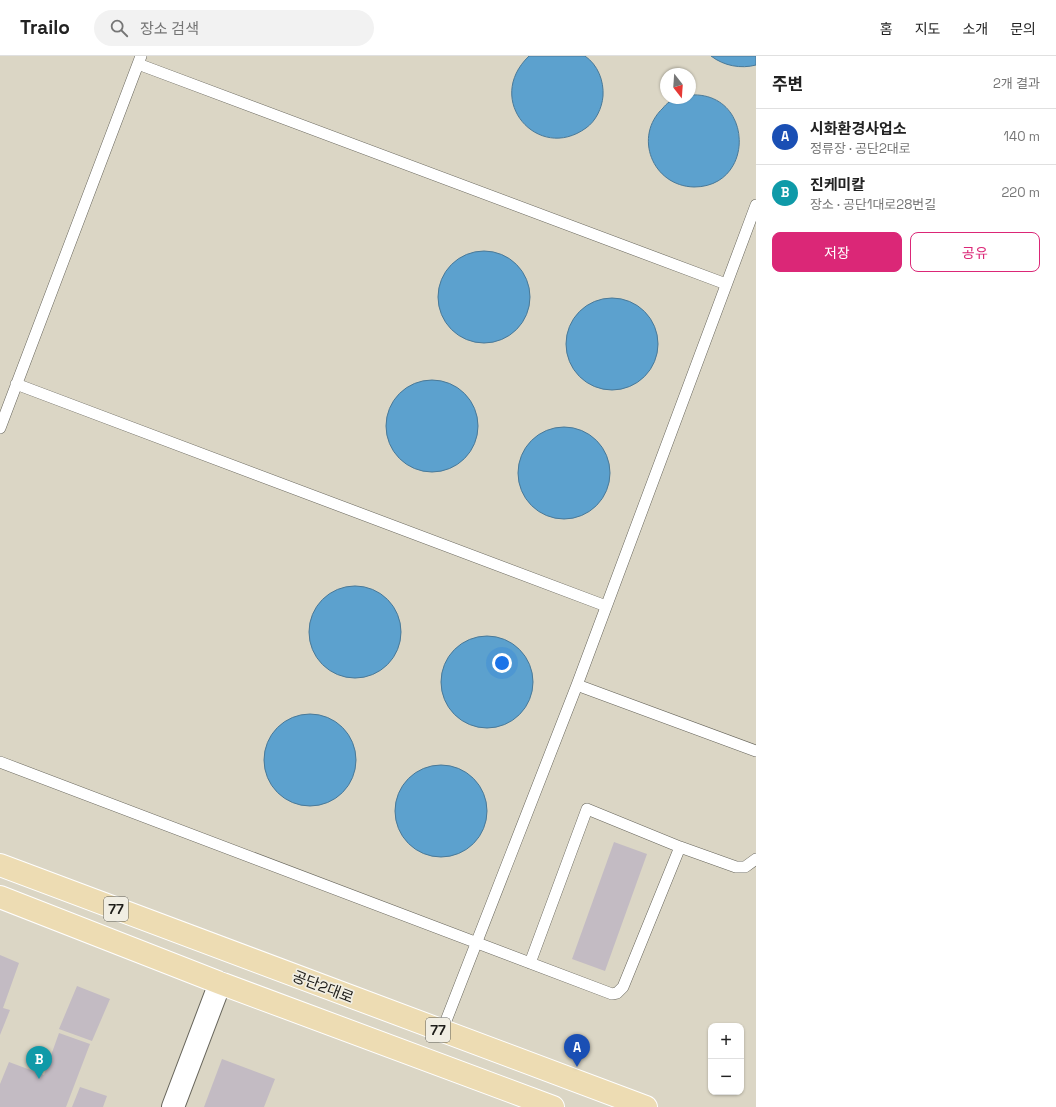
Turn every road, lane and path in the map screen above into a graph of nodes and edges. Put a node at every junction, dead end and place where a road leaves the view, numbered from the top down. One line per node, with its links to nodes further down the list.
1 (139, 60): 3 (lane); 4 (lane)
2 (756, 205): 3 (lane)
3 (726, 284): 6 (lane)
4 (16, 384): 5 (lane); 6 (lane)
5 (0, 428)
6 (606, 606): 7 (lane)
7 (577, 684): 8 (lane); 14 (lane)
8 (756, 751)
9 (0, 762): 14 (lane)
10 (680, 847): 11 (lane); 16 (lane); 16 (lane)
11 (756, 859)
12 (0, 865): 15 (main road, 공단2대로 / 77)
13 (0, 897): 17 (main road, 77)
14 (476, 943): 16 (lane); 18 (lane)
15 (232, 952): 17 (main road); 18 (main road, 공단2대로 / 77)
16 (530, 963)
17 (220, 983): 19 (street); 20 (main road, 77)
18 (442, 1031): 21 (main road, 공단2대로 / 77)
19 (173, 1107)
20 (553, 1107)
21 (646, 1107)

